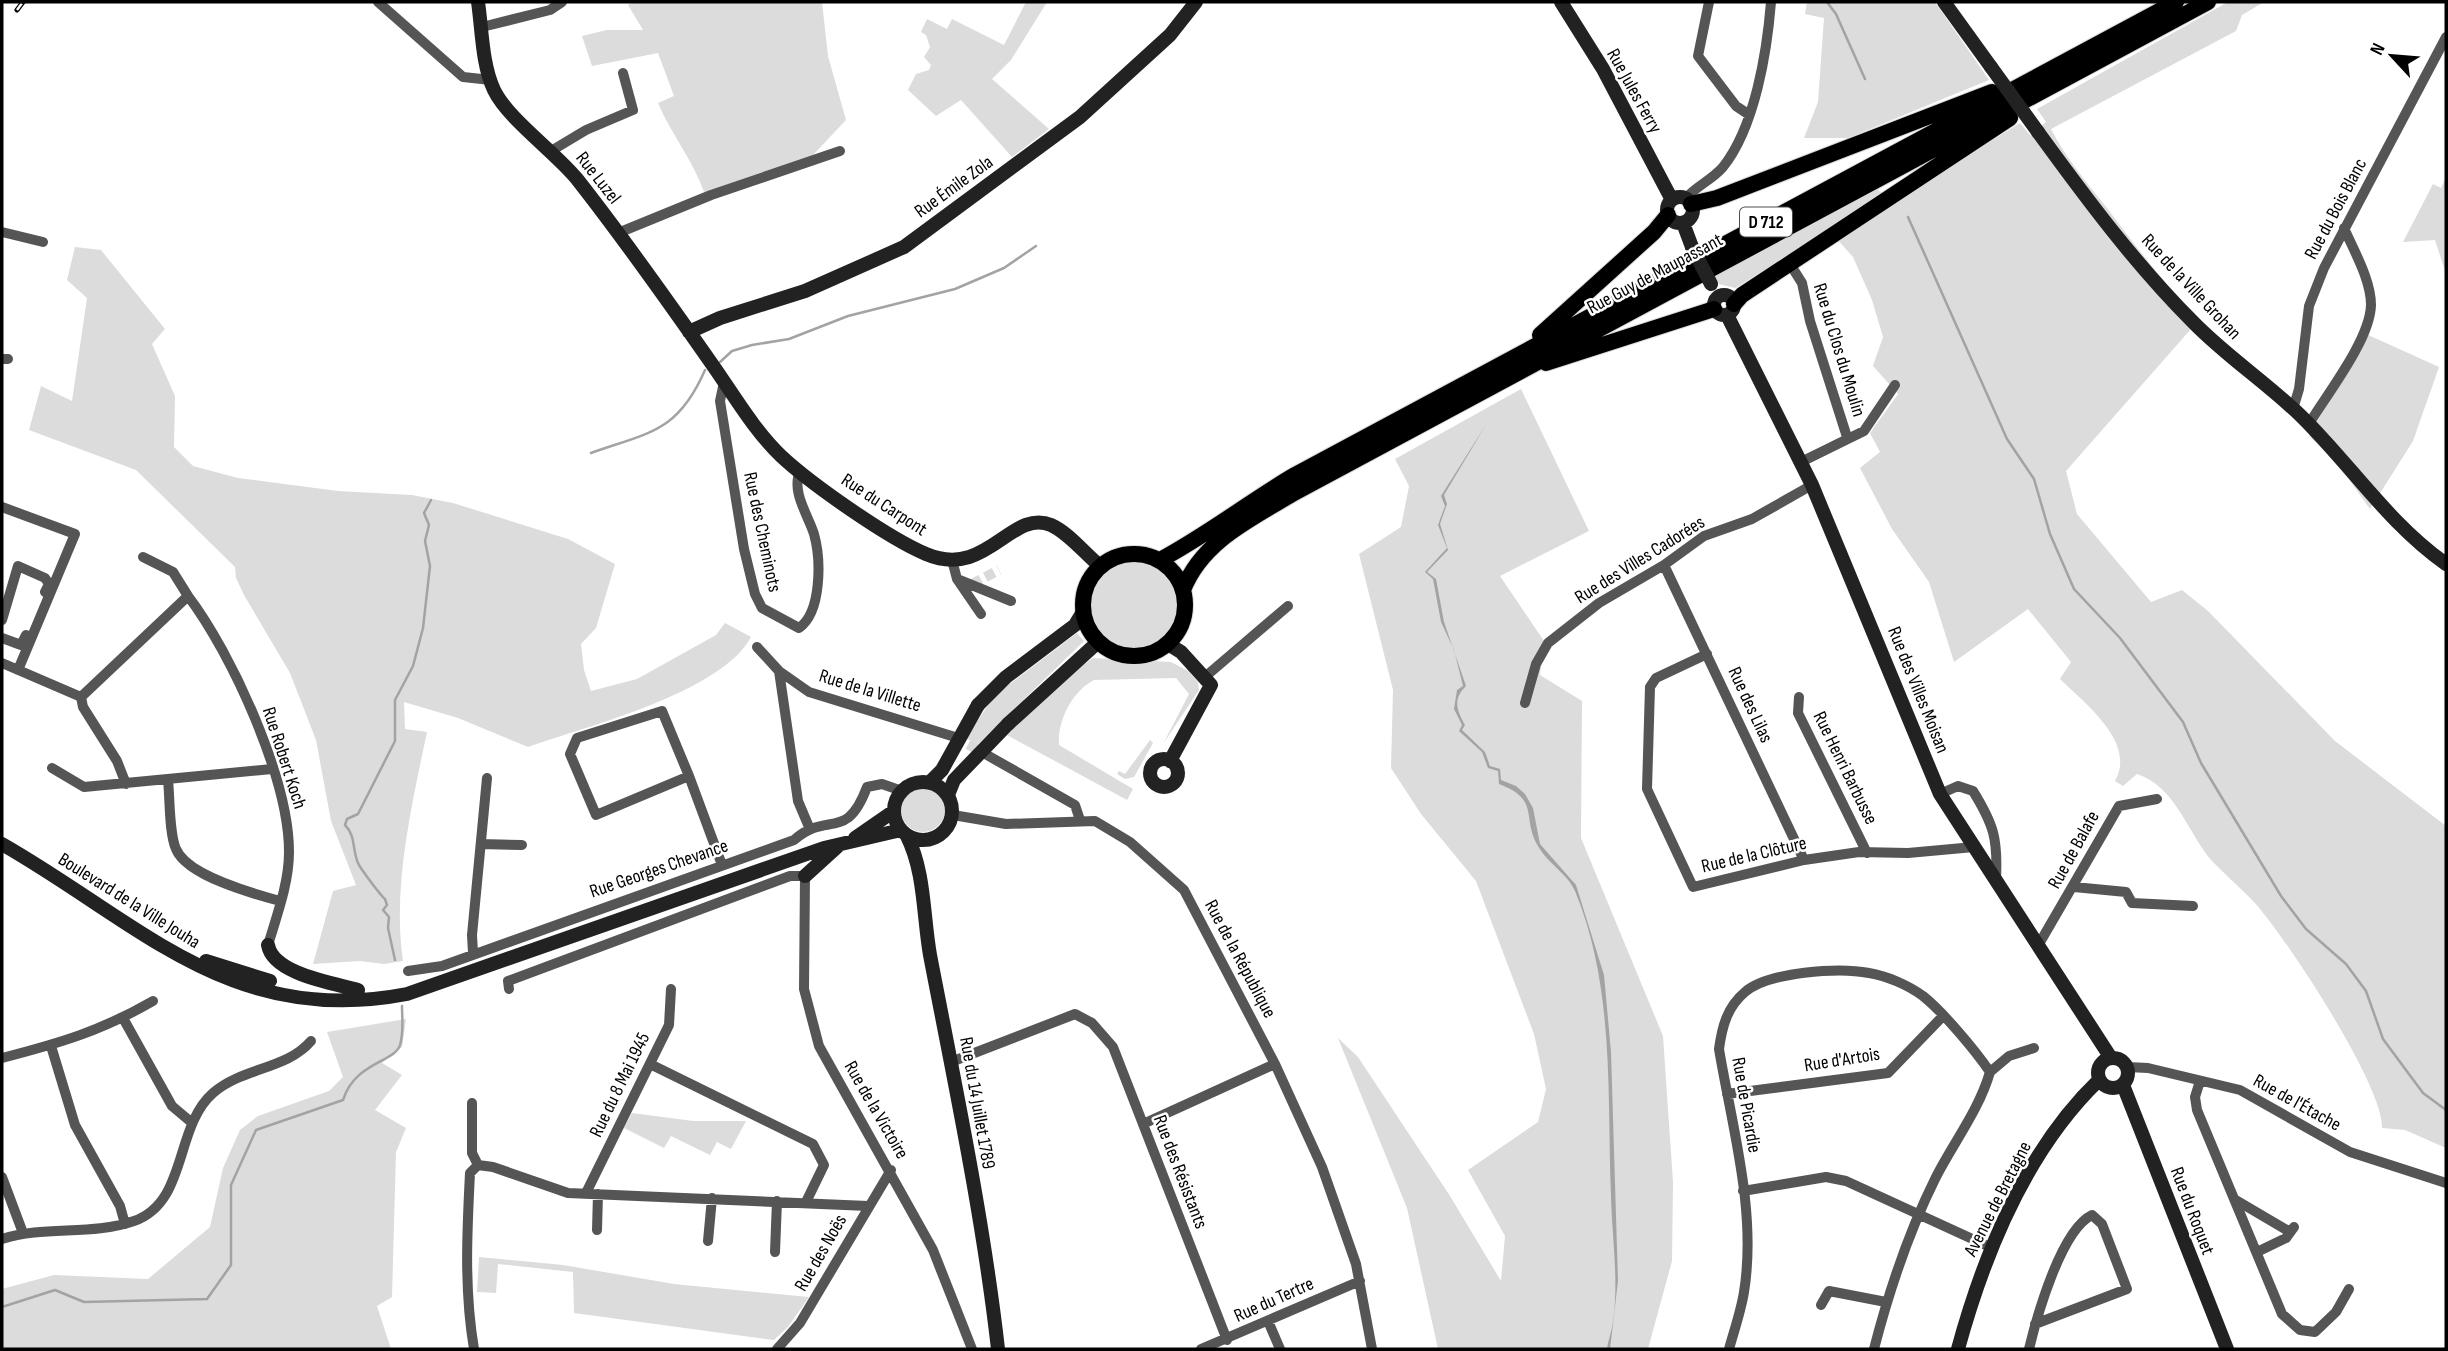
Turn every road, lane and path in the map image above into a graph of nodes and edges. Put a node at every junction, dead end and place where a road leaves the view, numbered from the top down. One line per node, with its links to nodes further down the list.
1 (378, 2): 16 (street)
2 (478, 2): 11 (main road, Rue Luzel)
3 (562, 2): 11 (street)
4 (1196, 2): 27 (main road, Rue Émile Zola)
5 (1561, 2): 20 (main road, Rue Jules Ferry)
6 (1709, 2): 17 (street)
7 (1771, 2): 17 (street)
8 (1944, 2): 32 (main road, Rue de la Ville Grohan, bridge)
9 (2176, 2): 14 (main road, Rue Guy de Maupassant / D 712)
10 (2208, 2): 13 (main road, Rue Guy de Maupassant / D 712)
11 (482, 27): 16 (main road, Rue Luzel)
12 (2446, 37): 21 (street, Rue du Bois Blanc)
13 (2091, 64): 25 (main road); 28 (main road, Rue Guy de Maupassant / D 712)
14 (2046, 71): 20 (main road); 29 (main road, Rue Guy de Maupassant / D 712)
15 (623, 73): 19 (street)
16 (491, 80): 19 (main road, Rue Luzel)
17 (1748, 114): 20 (street)
18 (840, 151): 23 (street)
19 (551, 152): 23 (main road, Rue Luzel)
20 (1679, 204): 26 (main road, Rue des Villes Moisan, bridge); 29 (main road)
21 (2344, 229): 32 (street, Rue du Bois Blanc); 33 (street)
22 (2, 232): 24 (street)
23 (618, 233): 27 (main road, Rue Luzel)
24 (43, 242)
25 (1790, 264): 26 (main road); 34 (street, Rue du Clos du Moulin)
26 (1721, 302): 28 (main road); 35 (main road, Rue des Villes Moisan)
27 (689, 332): 30 (main road, Rue Luzel)
28 (1534, 363): 46 (main road, Rue Guy de Maupassant / D 712)
29 (1485, 373): 41 (main road, Rue Guy de Maupassant / D 712)
30 (720, 376): 36 (main road, Rue du Carpont); 36 (street, Rue des Cheminots)
31 (1895, 385): 34 (street)
32 (2293, 409): 33 (main road, Rue de la Ville Grohan)
33 (2309, 424): 42 (main road, Rue de la Ville Grohan)
34 (1847, 438): 35 (street, Rue du Clos du Moulin)
35 (1801, 462): 37 (main road, Rue des Villes Moisan)
36 (800, 472): 40 (main road, Rue du Carpont)
37 (1812, 485): 43 (street, Rue des Villes Cadorées); 76 (main road, Rue des Villes Moisan)
38 (2, 507): 59 (street)
39 (143, 557): 47 (street, Rue Robert Koch)
40 (952, 560): 44 (main road); 45 (street)
41 (1160, 560): 44 (main road); 46 (main road)
42 (2446, 564)
43 (1664, 565): 57 (street, Rue des Lilas); 64 (street, Rue des Villes Cadorées)
44 (1100, 566): 50 (main road)
45 (957, 579): 48 (street); 51 (street)
46 (1184, 590): 55 (main road)
47 (188, 596): 62 (street); 69 (street, Rue Robert Koch)
48 (1010, 601)
49 (1288, 606): 61 (street)
50 (1083, 612): 54 (main road); 73 (main road, bridge)
51 (981, 614)
52 (2, 620): 53 (street)
53 (2, 638)
54 (1098, 642): 55 (main road); 77 (main road, bridge)
55 (1168, 644): 61 (main road)
56 (757, 647): 60 (street, Rue de la Villette)
57 (1707, 654): 92 (street, Rue des Lilas); 92 (street, Rue de la Clôture)
58 (2, 663): 59 (street)
59 (18, 670): 62 (street)
60 (779, 671): 65 (street, Rue de la Villette); 82 (street)
61 (1206, 676): 67 (main road)
62 (81, 697): 74 (street)
63 (1799, 697): 91 (street, Rue Henri Barbusse)
64 (1525, 703)
65 (955, 737)
66 (987, 755): 81 (street)
67 (1170, 761)
68 (52, 768): 74 (street)
69 (272, 769): 72 (street); 98 (street, Rue Robert Koch)
70 (689, 776): 70 (street); 94 (street)
71 (487, 778): 88 (street)
72 (168, 780): 74 (street); 98 (street)
73 (930, 782): 75 (main road); 77 (main road)
74 (126, 784)
75 (902, 791): 79 (main road); 82 (street, Rue Georges Chevance)
76 (1940, 794): 90 (main road, Rue des Villes Moisan); 96 (street)
77 (948, 795): 80 (main road)
78 (2157, 799): 97 (street, Rue de Balafe)
79 (894, 811): 83 (main road); 86 (main road)
80 (953, 815): 81 (street, Rue de la République); 85 (main road)
81 (1080, 820): 118 (street, Rue de la République)
82 (809, 827): 94 (street, Rue Georges Chevance)
83 (904, 833): 85 (main road); 86 (main road); 93 (main road, Rue du 14 Juillet 1789)
84 (2, 837): 106 (main road, Boulevard de la Ville Jouha)
85 (931, 840): 93 (main road)
86 (848, 841): 95 (main road); 107 (main road)
87 (2, 844): 107 (main road, Boulevard de la Ville Jouha)
88 (481, 844): 89 (street); 102 (street)
89 (522, 845)
90 (1973, 847): 91 (street, Rue de la Clôture); 96 (main road, Rue des Villes Moisan)
91 (1867, 853): 92 (street, Rue de la Clôture)
92 (1804, 860)
93 (919, 863): 116 (main road, Rue du 14 Juillet 1789)
94 (722, 865): 102 (street, Rue Georges Chevance)
95 (806, 876): 104 (street); 129 (street, Rue de la Victoire)
96 (1996, 880): 100 (main road, Rue des Villes Moisan)
97 (2074, 887): 99 (street); 100 (street, Rue de Balafe)
98 (280, 901): 101 (street, Rue Robert Koch)
99 (2193, 906)
100 (2039, 944): 115 (main road, Rue des Villes Moisan)
101 (268, 945): 106 (main road)
102 (474, 953): 103 (street, Rue Georges Chevance)
103 (408, 971)
104 (509, 989)
105 (671, 989): 117 (street, Rue du 8 Mai 1945)
106 (358, 990): 107 (main road, Boulevard de la Ville Jouha)
107 (405, 990)
108 (153, 1001): 110 (street)
109 (1942, 1017): 120 (street, Rue de Picardie); 124 (street, Rue d'Artois); 124 (street, Rue de Picardie)
110 (123, 1018): 112 (street); 126 (street)
111 (311, 1041): 126 (street)
112 (51, 1046): 114 (street); 141 (street)
113 (2034, 1048): 120 (street)
114 (2, 1058)
115 (2112, 1058): 119 (main road); 121 (main road)
116 (951, 1062): 127 (street, Rue des Résistants); 159 (main road, Rue du 14 Juillet 1789)
117 (650, 1064): 133 (street, Rue du 8 Mai 1945); 138 (street)
118 (1275, 1064): 127 (street); 149 (street, Rue de la République)
119 (2127, 1067): 122 (street, Rue de l'Étache); 123 (main road)
120 (1990, 1072): 140 (street)
121 (2099, 1080): 123 (main road); 146 (main road, Avenue de Bretagne)
122 (2200, 1081): 131 (street, Rue de l'Étache); 136 (street)
123 (2123, 1085): 167 (main road, Rue du Roquet)
124 (1727, 1094): 132 (street, Rue de Picardie)
125 (472, 1103): 128 (street)
126 (191, 1122): 141 (street)
127 (1143, 1124): 155 (street, Rue des Résistants)
128 (478, 1165): 133 (street); 156 (street)
129 (891, 1170): 139 (street, Rue des Noës); 158 (street, Rue de la Victoire)
130 (2, 1177): 143 (street)
131 (2446, 1183)
132 (1744, 1191): 140 (street); 163 (street, Rue de Picardie)
133 (586, 1194): 134 (street)
134 (598, 1194): 135 (street); 142 (street)
135 (712, 1198): 137 (street); 145 (street)
136 (2234, 1199): 148 (street); 148 (street)
137 (778, 1201): 138 (street); 147 (street)
138 (806, 1202): 139 (street)
139 (868, 1206): 157 (street, Rue des Noës)
140 (1919, 1216): 146 (street); 151 (street)
141 (125, 1224): 143 (street)
142 (597, 1230)
143 (23, 1233): 144 (street)
144 (2, 1239)
145 (708, 1241)
146 (1992, 1248): 165 (main road, Avenue de Bretagne)
147 (775, 1252)
148 (2257, 1252): 150 (street)
149 (1360, 1281): 153 (street, Rue du Tertre); 162 (street, Rue de la République)
150 (2349, 1289)
151 (1886, 1303): 152 (street); 164 (street)
152 (1822, 1305)
153 (1268, 1321): 155 (street, Rue du Tertre); 161 (street)
154 (2035, 1324): 154 (street); 166 (street)
155 (1227, 1339): 160 (street, Rue du Tertre)
156 (474, 1349)
157 (777, 1349)
158 (972, 1349)
159 (998, 1349)
160 (1201, 1349)
161 (1280, 1349)
162 (1371, 1349)
163 (1729, 1349)
164 (1874, 1349)
165 (1958, 1349)
166 (2029, 1349)
167 (2227, 1349)

